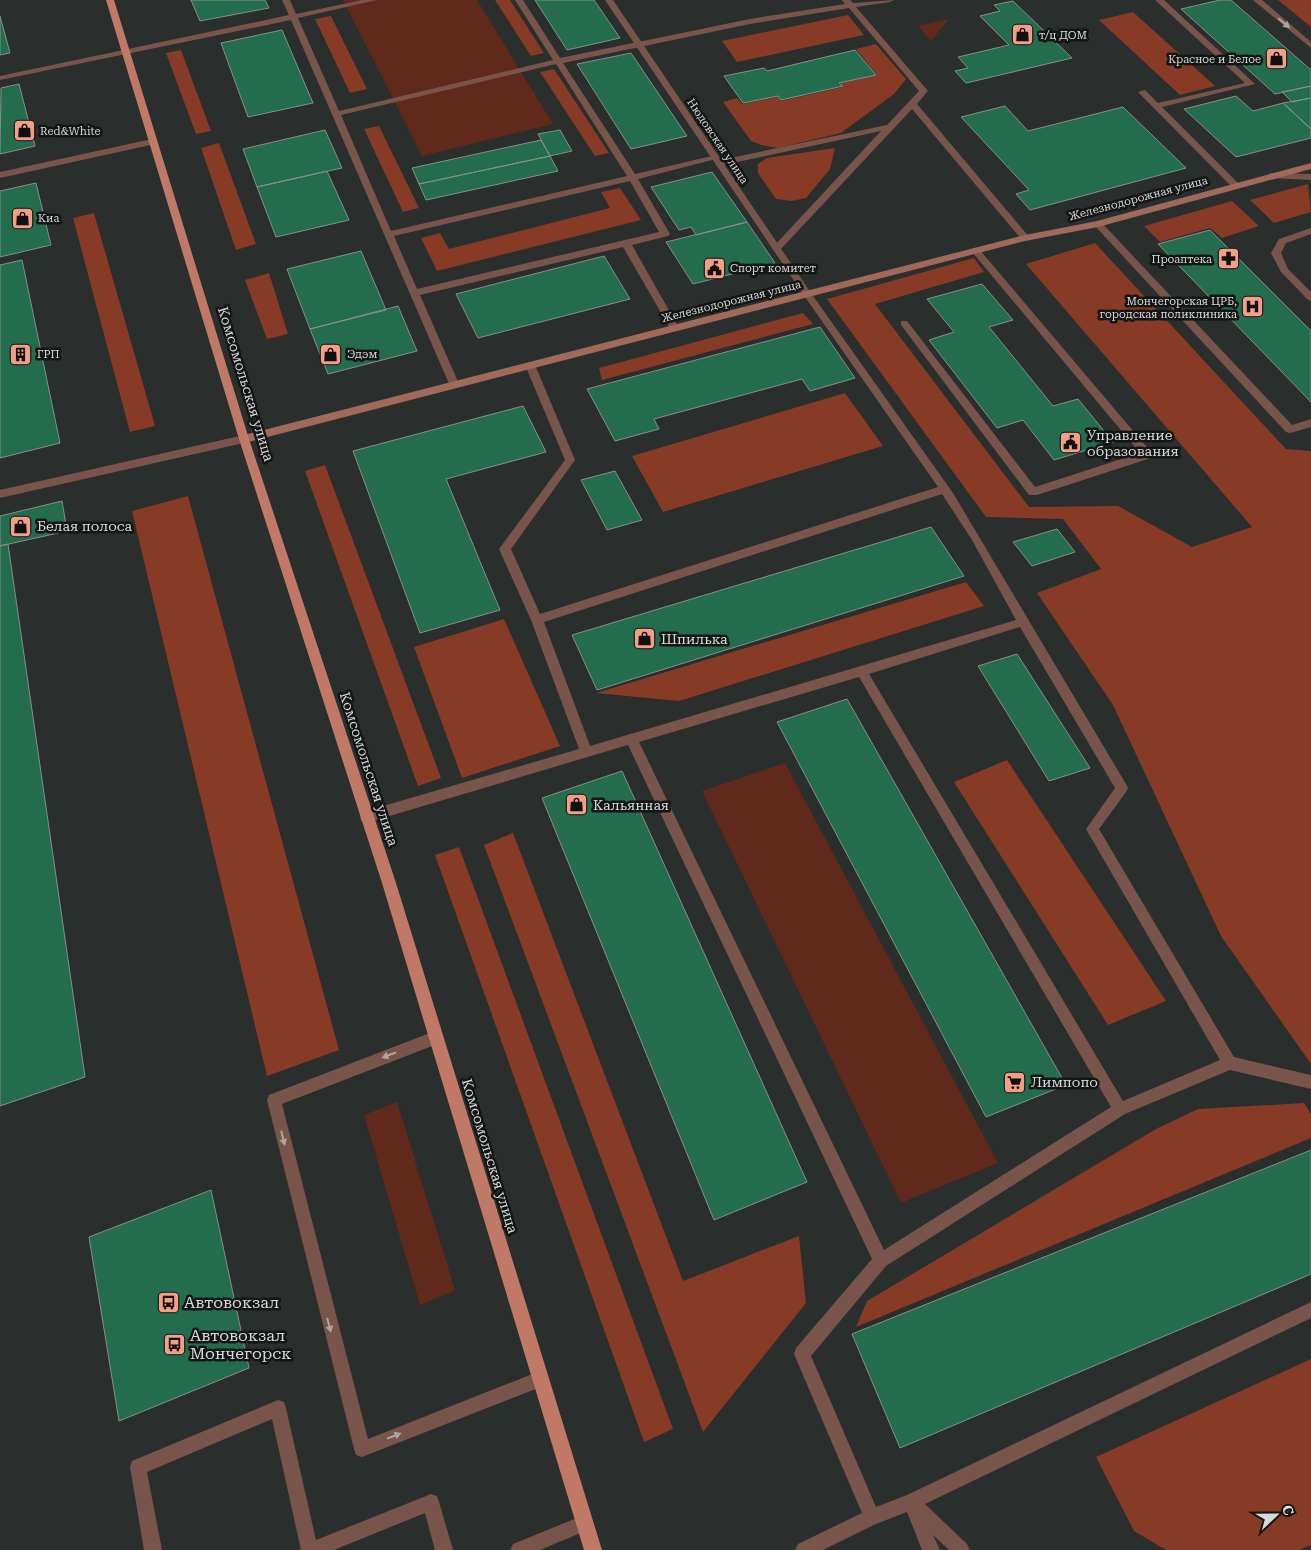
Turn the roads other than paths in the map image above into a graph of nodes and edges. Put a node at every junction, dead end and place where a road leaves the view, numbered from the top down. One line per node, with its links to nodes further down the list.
1 (110, 0): 13 (main road, Комсомольская улица)
2 (286, 0): 10 (street)
3 (373, 0): 10 (street)
4 (519, 0): 14 (street)
5 (608, 0): 11 (street, Нюдовская улица)
6 (890, 0): 9 (street)
7 (1159, 0): 18 (street)
8 (1257, 0): 12 (street, one-way to 12)
9 (848, 2): 11 (street); 17 (street)
10 (293, 16): 13 (street); 19 (street)
11 (636, 42): 14 (street); 22 (street, Нюдовская улица)
12 (1311, 46)
13 (125, 52): 15 (street); 21 (main road, Комсомольская улица)
14 (557, 62): 19 (street); 26 (street)
15 (0, 78)
16 (1142, 92): 18 (street)
17 (912, 103): 20 (street); 32 (street)
18 (1156, 106): 28 (street)
19 (335, 114): 31 (street)
20 (890, 127): 22 (street); 34 (street)
21 (152, 142): 24 (street); 44 (main road, Комсомольская улица)
22 (718, 161): 26 (street); 34 (street, Нюдовская улица)
23 (1311, 166): 25 (street, Железнодорожная улица)
24 (0, 175)
25 (1272, 176): 27 (street); 28 (street, Железнодорожная улица)
26 (632, 177): 31 (street); 33 (street)
27 (1311, 177)
28 (1235, 185): 29 (street, Железнодорожная улица)
29 (1098, 224): 32 (street, Железнодорожная улица); 43 (street)
30 (1311, 231): 38 (street)
31 (389, 234): 36 (street)
32 (1025, 238): 35 (street, Железнодорожная улица)
33 (626, 243): 36 (street); 40 (street)
34 (777, 248): 37 (street, Нюдовская улица)
35 (976, 251): 37 (street, Железнодорожная улица); 39 (street)
36 (414, 293): 42 (street)
37 (808, 294): 40 (street, Железнодорожная улица); 45 (street, Нюдовская улица)
38 (1311, 298)
39 (904, 323)
40 (674, 328): 41 (street, Железнодорожная улица)
41 (530, 365): 42 (street, Железнодорожная улица); 47 (street)
42 (454, 384): 44 (street, Железнодорожная улица)
43 (1311, 423)
44 (244, 439): 46 (street); 52 (main road, Комсомольская улица)
45 (944, 488): 47 (street); 48 (street, Нюдовская улица)
46 (0, 494)
47 (537, 620): 51 (street)
48 (1023, 622): 49 (street); 54 (street, Нюдовская улица)
49 (862, 672): 50 (street); 56 (street)
50 (632, 740): 51 (street); 57 (street)
51 (586, 751): 52 (street)
52 (366, 817): 53 (main road, Комсомольская улица)
53 (434, 1038): 59 (main road, Комсомольская улица); 59 (street, one-way to 59)
54 (1230, 1063): 55 (street); 56 (street)
55 (1311, 1082)
56 (1120, 1109): 57 (street)
57 (881, 1261): 61 (street)
58 (1311, 1310): 60 (street)
59 (540, 1379): 62 (main road, Комсомольская улица)
60 (911, 1502): 61 (street); 69 (street); 70 (street)
61 (872, 1517): 68 (street)
62 (584, 1522): 66 (street); 67 (main road, Комсомольская улица)
63 (152, 1550): 64 (street)
64 (312, 1550): 65 (street)
65 (444, 1550)
66 (519, 1550)
67 (593, 1550)
68 (804, 1550)
69 (931, 1550)
70 (960, 1550)

